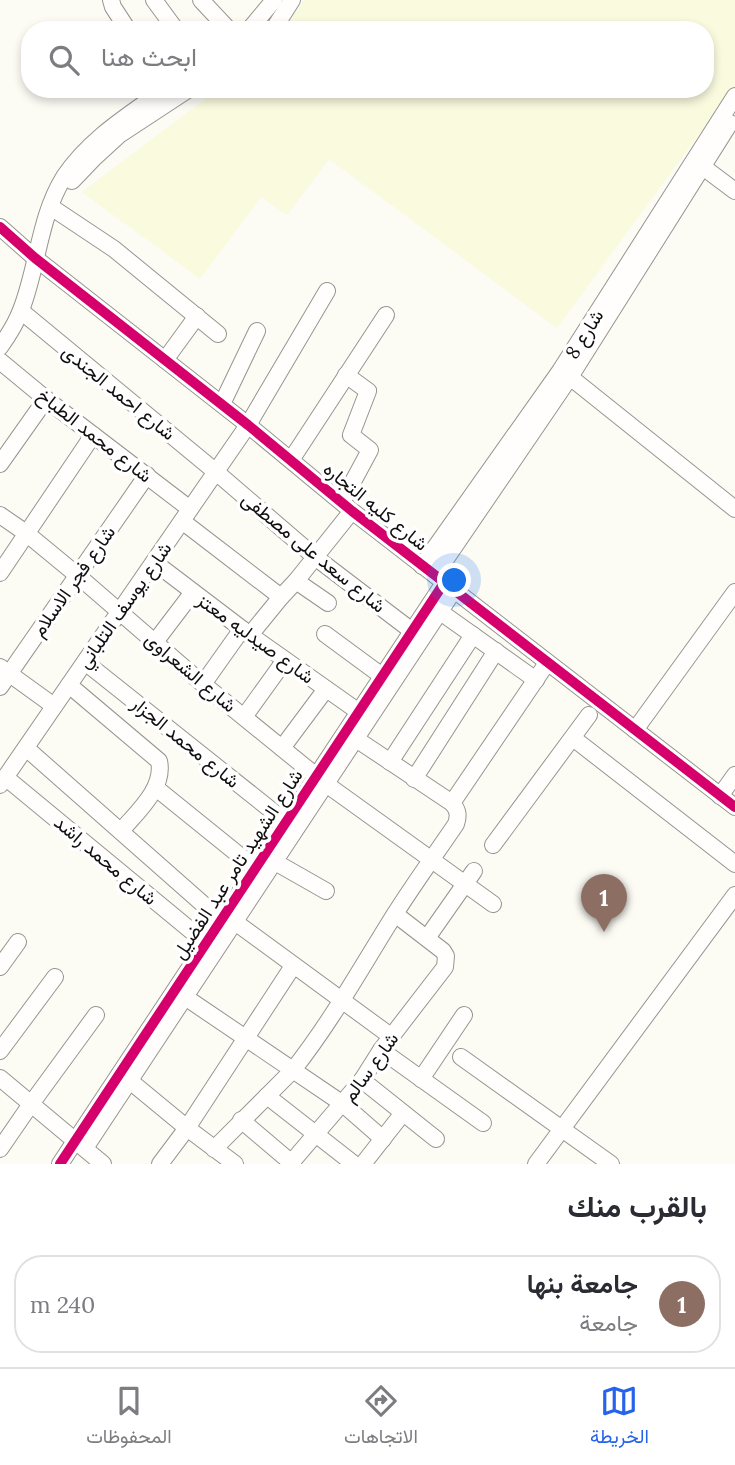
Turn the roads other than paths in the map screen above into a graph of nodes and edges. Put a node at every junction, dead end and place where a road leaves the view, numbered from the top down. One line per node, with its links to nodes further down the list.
1 (154, 0): 7 (street)
2 (201, 0): 8 (street)
3 (292, 0): 10 (street)
4 (270, 2): 9 (street)
5 (112, 4): 6 (street)
6 (122, 21)
7 (169, 21)
8 (221, 21)
9 (256, 21)
10 (278, 21)
11 (735, 96): 24 (street, شارع 8)
12 (153, 98): 17 (street)
13 (175, 98): 17 (street)
14 (733, 125): 15 (street, شارع 8)
15 (703, 167): 16 (street); 24 (street, شارع 8)
16 (735, 191)
17 (52, 204): 19 (street); 23 (street)
18 (0, 227): 19 (street, شارع كليه التجاره)
19 (35, 258): 21 (street); 28 (street, شارع كليه التجاره)
20 (327, 291): 34 (street, شارع يوسف التلباني)
21 (21, 311): 27 (street); 38 (street, شارع احمد الجندى)
22 (386, 315): 30 (street)
23 (197, 316): 26 (street); 28 (street)
24 (594, 328): 31 (street, شارع 8); 49 (street, شارع 8)
25 (257, 331): 33 (street)
26 (218, 334)
27 (0, 347)
28 (165, 360): 33 (street, شارع كليه التجاره)
29 (0, 361): 32 (street, شارع محمد الطباخ)
30 (346, 375): 36 (street); 40 (street)
31 (570, 377): 41 (street); 49 (street, شارع 8)
32 (46, 399): 35 (street, شارع محمد الطباخ); 37 (street)
33 (222, 404): 34 (street, شارع كليه التجاره)
34 (248, 425): 36 (street, شارع كليه التجاره); 38 (street, شارع يوسف التلباني)
35 (93, 435): 39 (street, شارع محمد الطباخ); 44 (street)
36 (290, 460): 40 (street, شارع كليه التجاره)
37 (0, 464)
38 (216, 472): 43 (street, شارع يوسف التلباني); 45 (street, شارع سعد على مصطفى)
39 (147, 475): 43 (street, شارع محمد الطباخ); 48 (street, شارع فجر الاسلام)
40 (347, 506): 45 (street); 49 (street, شارع كليه التجاره)
41 (735, 509)
42 (0, 515): 44 (street, شارع الشعراوى)
43 (186, 515): 46 (street, شارع يوسف التلباني); 53 (street, شارع محمد الطباخ)
44 (26, 533): 47 (street); 48 (street, شارع الشعراوى)
45 (315, 557): 50 (street); 57 (street, شارع سعد على مصطفى)
46 (154, 562): 51 (street, شارع صيدليه معتز); 56 (street, شارع يوسف التلباني)
47 (0, 573)
48 (77, 575): 56 (street, شارع الشعراوى); 66 (street, شارع فجر الاسلام)
49 (439, 578): 55 (street, شارع الشهيد تامر عبد الفضيل); 65 (street, شارع كليه التجاره)
50 (296, 582): 53 (street); 54 (street)
51 (193, 592): 58 (street, شارع صيدليه معتز); 61 (street)
52 (735, 592): 76 (street)
53 (281, 597): 58 (street)
54 (328, 603)
55 (435, 608): 57 (street, شارع الشهيد تامر عبد الفضيل); 60 (street); 78 (street, شارع الشهيد تامر عبد الفضيل)
56 (120, 611): 61 (street, شارع الشعراوى); 64 (street, شارع يوسف التلباني)
57 (412, 631): 67 (street, شارع الشهيد تامر عبد الفضيل)
58 (246, 632): 63 (street, شارع صيدليه معتز); 69 (street)
59 (325, 634): 67 (street)
60 (473, 635): 62 (street); 81 (street)
61 (155, 642): 69 (street, شارع الشعراوى)
62 (496, 651): 68 (street); 83 (street)
63 (285, 660): 71 (street, شارع صيدليه معتز); 75 (street)
64 (85, 662): 70 (street, شارع يوسف التلباني); 90 (street, شارع محمد الجزار)
65 (547, 663): 68 (street); 76 (street, شارع كليه التجاره)
66 (3, 676): 72 (street)
67 (382, 676): 73 (street, شارع الشهيد تامر عبد الفضيل)
68 (536, 680): 88 (street)
69 (203, 684): 75 (street, شارع الشعراوى)
70 (69, 685): 72 (street, شارع يوسف التلباني); 86 (street)
71 (326, 689): 73 (street, شارع صيدليه معتز); 80 (street)
72 (54, 706): 79 (street, شارع يوسف التلباني)
73 (359, 712): 84 (street, شارع الشهيد تامر عبد الفضيل)
74 (589, 715): 77 (street)
75 (244, 717): 80 (street, شارع الشعراوى)
76 (635, 730): 87 (street, شارع كليه التجاره)
77 (573, 738): 92 (street); 95 (street)
78 (356, 739): 81 (street); 84 (street, شارع الشهيد تامر عبد الفضيل)
79 (26, 748): 85 (street, شارع يوسف التلباني); 91 (street)
80 (282, 748): 84 (street, شارع الشعراوى)
81 (390, 762): 83 (street)
82 (735, 775): 87 (street)
83 (414, 779): 88 (street)
84 (321, 780): 90 (street, شارع الشهيد تامر عبد الفضيل); 93 (street, شارع الشعراوى); 94 (street, شارع الشهيد تامر عبد الفضيل)
85 (3, 781): 105 (street, شارع محمد راشد)
86 (156, 788): 91 (street); 96 (street)
87 (720, 796): 89 (street, شارع كليه التجاره)
88 (452, 803): 93 (street)
89 (735, 807)
90 (286, 822): 96 (street, شارع الشهيد تامر عبد الفضيل)
91 (121, 831): 102 (street)
92 (493, 845)
93 (431, 860): 97 (street, شارع الشعراوى); 101 (street)
94 (275, 862): 98 (street); 102 (street, شارع الشهيد تامر عبد الفضيل)
95 (735, 864)
96 (255, 868): 102 (street, شارع الشهيد تامر عبد الفضيل)
97 (470, 877): 100 (street, شارع الشعراوى); 103 (street)
98 (326, 891)
99 (735, 895): 130 (street)
100 (493, 904)
101 (395, 914): 103 (street); 110 (street)
102 (228, 921): 105 (street, شارع الشهيد تامر عبد الفضيل); 106 (street); 109 (street, شارع الشهيد تامر عبد الفضيل)
103 (427, 938): 113 (street, شارع سالم)
104 (18, 942): 107 (street)
105 (206, 943): 134 (street, شارع الشهيد تامر عبد الفضيل)
106 (293, 966): 110 (street); 114 (street)
107 (0, 967)
108 (55, 977): 116 (street)
109 (185, 997): 114 (street); 122 (street, شارع الشهيد تامر عبد الفضيل)
110 (342, 1000): 113 (street); 118 (street)
111 (96, 1015): 124 (street)
112 (464, 1015): 120 (street)
113 (392, 1037): 115 (street, شارع سالم)
114 (245, 1038): 118 (street); 129 (street)
115 (381, 1050): 120 (street); 121 (street, شارع سالم)
116 (0, 1051)
117 (461, 1056): 130 (street)
118 (293, 1070): 123 (street); 125 (street)
119 (0, 1078): 124 (street)
120 (421, 1079): 128 (street)
121 (362, 1080): 125 (street, شارع سالم); 126 (street)
122 (130, 1081): 129 (street); 134 (street, شارع الشهيد تامر عبد الفضيل)
123 (267, 1096): 127 (street); 131 (street)
124 (31, 1104): 134 (street); 135 (street)
125 (343, 1104): 131 (street, شارع سالم); 132 (street)
126 (404, 1113): 132 (street); 133 (street)
127 (241, 1120): 136 (street); 137 (street)
128 (483, 1124)
129 (187, 1128): 136 (street); 140 (street)
130 (562, 1129): 144 (street); 145 (street)
131 (317, 1134): 137 (street, شارع سالم); 142 (street)
132 (383, 1139): 143 (street)
133 (436, 1139)
134 (80, 1144): 138 (street, شارع الشهيد تامر عبد الفضيل); 139 (street)
135 (0, 1149)
136 (214, 1149): 141 (street)
137 (292, 1163)
138 (60, 1164)
139 (103, 1164)
140 (160, 1164)
141 (235, 1164)
142 (354, 1164)
143 (363, 1164)
144 (536, 1164)
145 (611, 1164)

